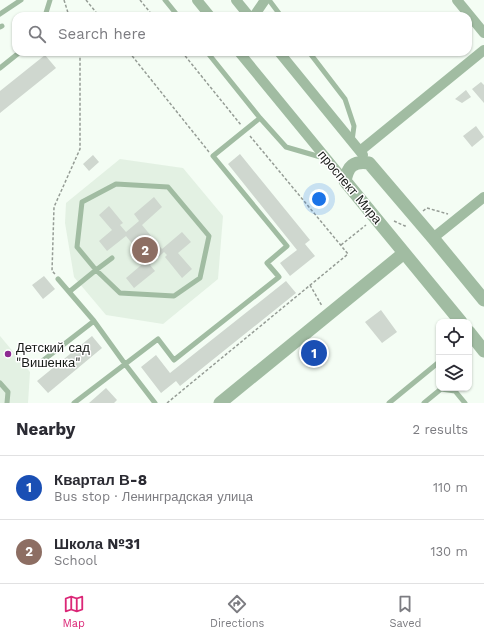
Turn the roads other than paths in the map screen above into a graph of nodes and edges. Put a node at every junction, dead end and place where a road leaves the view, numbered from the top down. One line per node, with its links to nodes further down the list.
1 (21, 0): 16 (lane)
2 (50, 0): 9 (lane)
3 (165, 0): 10 (lane)
4 (197, 0): 11 (street)
5 (236, 0): 12 (street)
6 (264, 0): 13 (street)
7 (269, 0): 14 (lane)
8 (457, 0): 15 (street)
9 (46, 12)
10 (175, 12)
11 (207, 12)
12 (246, 12)
13 (256, 12)
14 (278, 12)
15 (467, 12)
16 (0, 14)
17 (472, 18): 18 (street)
18 (484, 33)
19 (484, 50): 28 (street)
20 (15, 56): 25 (lane)
21 (210, 56): 26 (lane)
22 (242, 56): 29 (street, проспект Мира)
23 (282, 56): 27 (street)
24 (312, 56): 27 (lane)
25 (0, 68)
26 (260, 118): 29 (lane); 45 (lane)
27 (352, 142): 28 (street)
28 (360, 151): 30 (street)
29 (326, 158): 31 (street, проспект Мира)
30 (369, 163): 31 (street); 33 (street)
31 (346, 181): 34 (street, проспект Мира)
32 (484, 197): 33 (street)
33 (433, 238): 39 (street)
34 (405, 254): 40 (street, проспект Мира); 51 (street); 51 (street)
35 (112, 258): 36 (lane)
36 (96, 270): 36 (lane); 38 (lane)
37 (58, 279): 38 (lane)
38 (69, 292): 41 (lane)
39 (484, 300)
40 (459, 319)
41 (94, 321): 44 (lane); 45 (lane)
42 (472, 337): 43 (street)
43 (484, 351)
44 (41, 362)
45 (125, 364): 49 (lane); 50 (lane)
46 (436, 364): 52 (lane)
47 (0, 383): 48 (lane)
48 (7, 403)
49 (74, 403)
50 (155, 403)
51 (221, 403)
52 (389, 403)
53 (424, 403): 54 (lane)
54 (464, 403)

